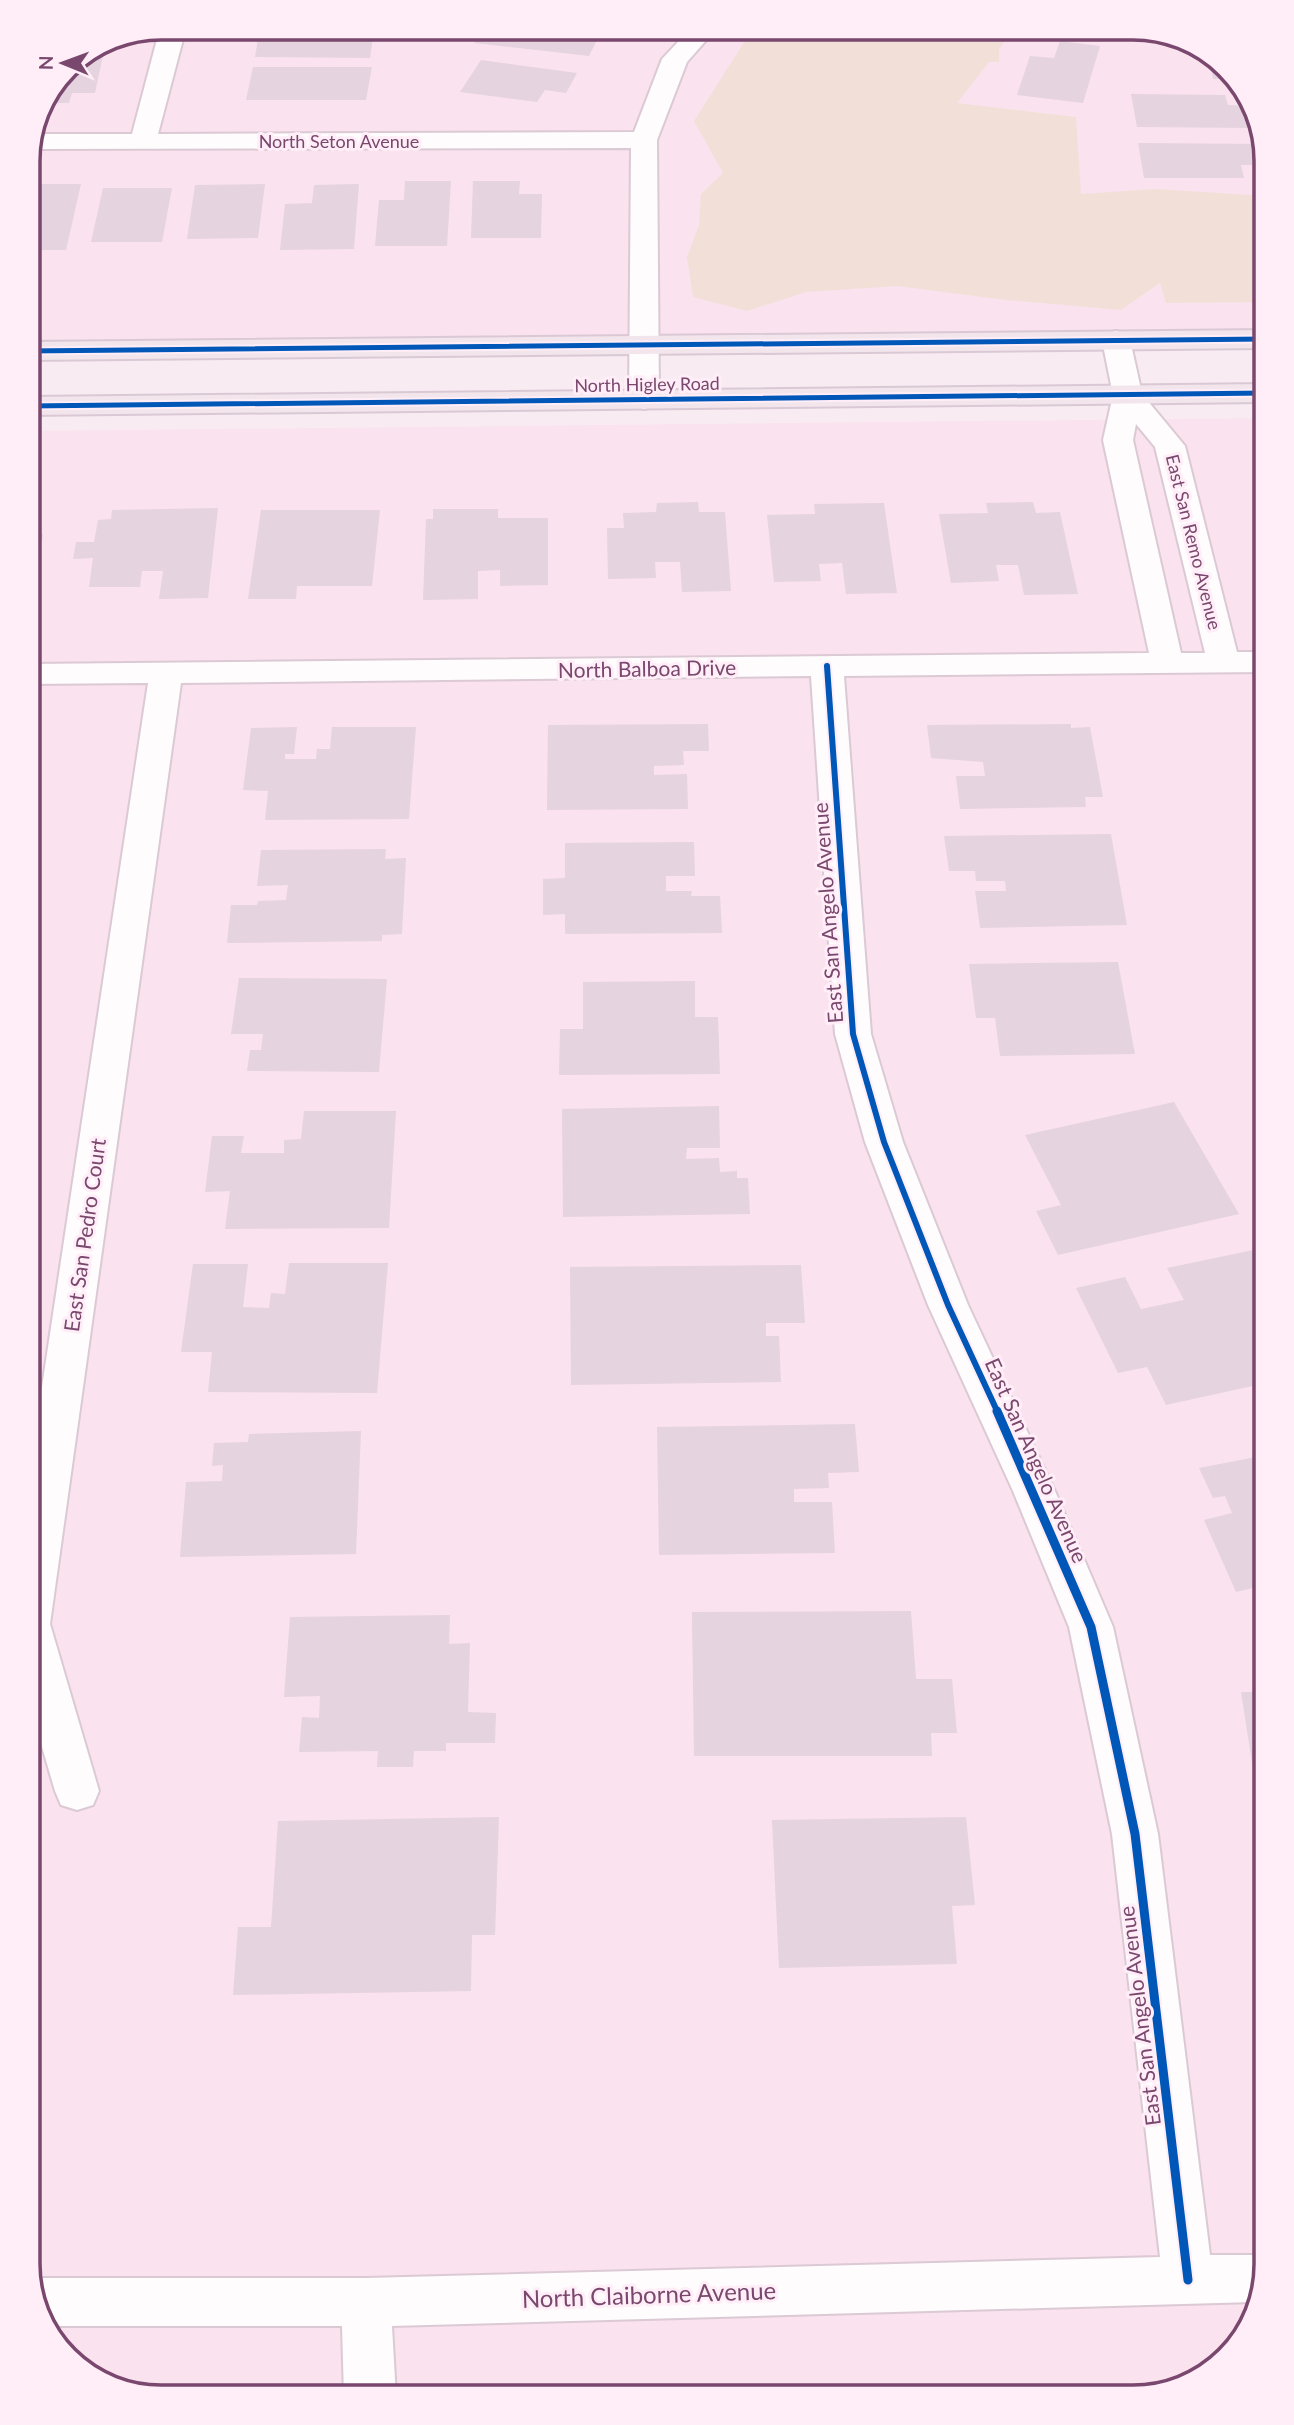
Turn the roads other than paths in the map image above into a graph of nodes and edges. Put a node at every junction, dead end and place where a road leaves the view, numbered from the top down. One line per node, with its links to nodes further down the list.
1 (170, 40): 4 (street)
2 (693, 41): 3 (street)
3 (644, 140): 4 (street, North Seton Avenue); 8 (street)
4 (143, 141): 5 (street, North Seton Avenue)
5 (43, 142)
6 (1254, 339): 7 (main road, North Higley Road)
7 (1116, 340): 8 (main road, North Higley Road); 11 (street, East San Remo Avenue)
8 (643, 344): 9 (main road, North Higley Road); 12 (street)
9 (41, 351)
10 (1254, 393): 11 (main road, North Higley Road)
11 (1128, 395): 12 (main road, North Higley Road); 14 (street, East San Remo Avenue); 15 (street, East San Remo Avenue)
12 (644, 400): 13 (main road, North Higley Road)
13 (41, 406)
14 (1167, 662): 15 (street, North Balboa Drive); 17 (street, North Balboa Drive)
15 (1223, 662): 16 (street, North Balboa Drive)
16 (1254, 662)
17 (827, 666): 18 (street, North Balboa Drive); 24 (street, East San Angelo Avenue)
18 (166, 673): 19 (street, North Balboa Drive); 20 (street, East San Pedro Court)
19 (41, 674)
20 (40, 1539)
21 (40, 1666): 22 (street, East San Pedro Court)
22 (77, 1791)
23 (1253, 2278): 24 (street, North Claiborne Avenue)
24 (1188, 2280): 26 (street, North Claiborne Avenue)
25 (47, 2302): 26 (street, North Claiborne Avenue)
26 (366, 2302): 27 (street)
27 (369, 2384)

